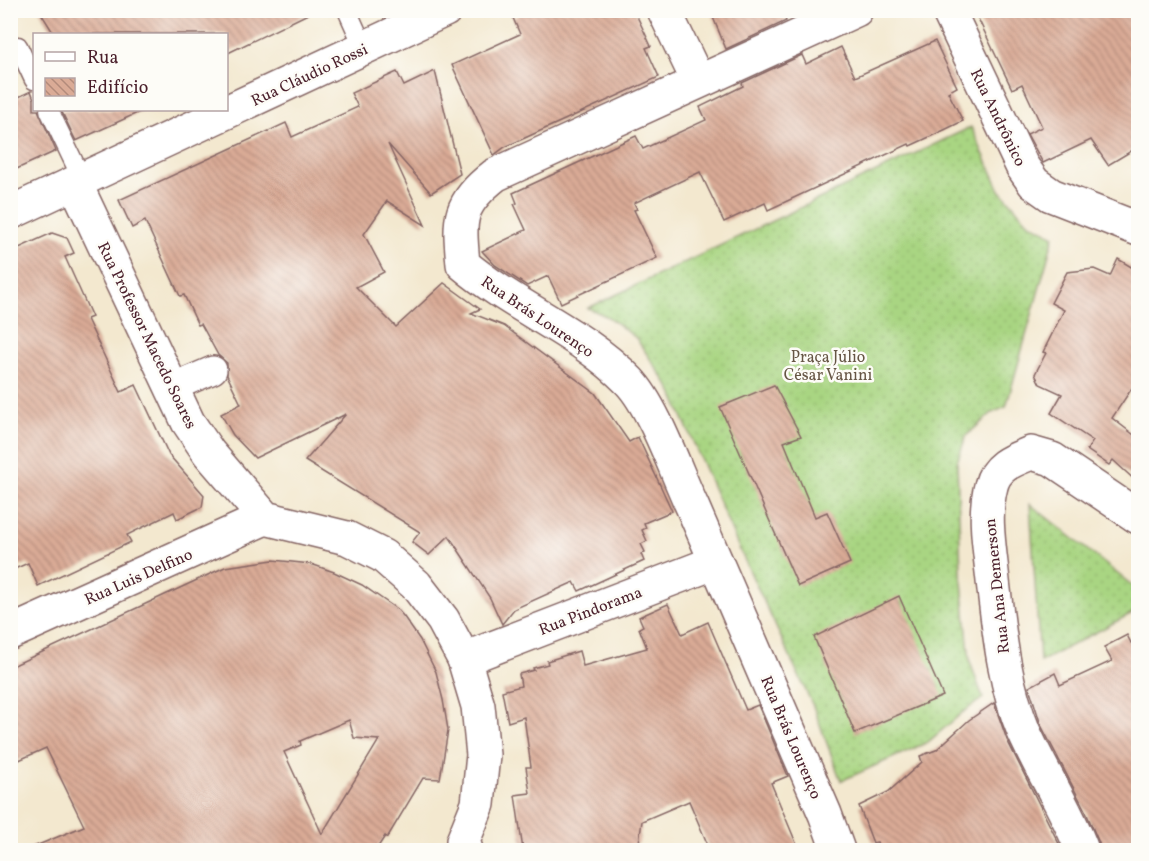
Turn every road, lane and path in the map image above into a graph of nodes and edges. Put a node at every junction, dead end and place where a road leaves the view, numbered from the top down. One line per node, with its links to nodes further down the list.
1 (347, 10): 7 (lane)
2 (445, 10): 7 (street, Rua Cláudio Rossi)
3 (664, 10): 9 (street)
4 (856, 10): 9 (street, Rua Brás Lourenço)
5 (948, 10): 13 (street, Rua Andrônico)
6 (18, 46): 8 (lane)
7 (364, 48): 11 (street, Rua Cláudio Rossi)
8 (33, 78)
9 (698, 81): 18 (street, Rua Brás Lourenço)
10 (49, 111): 11 (lane)
11 (78, 181): 12 (street, Rua Cláudio Rossi); 15 (street, Rua Professor Macedo Soares)
12 (10, 213)
13 (1138, 229)
14 (213, 370): 15 (street)
15 (171, 388): 17 (street, Rua Professor Macedo Soares)
16 (1138, 517): 23 (street, Rua Ana Demerson)
17 (265, 518): 19 (street, Rua Luis Delfino); 20 (street)
18 (716, 562): 20 (street, Rua Pindorama); 22 (street, Rua Brás Lourenço)
19 (10, 633)
20 (464, 659): 21 (street)
21 (461, 847)
22 (838, 850)
23 (1082, 850)

